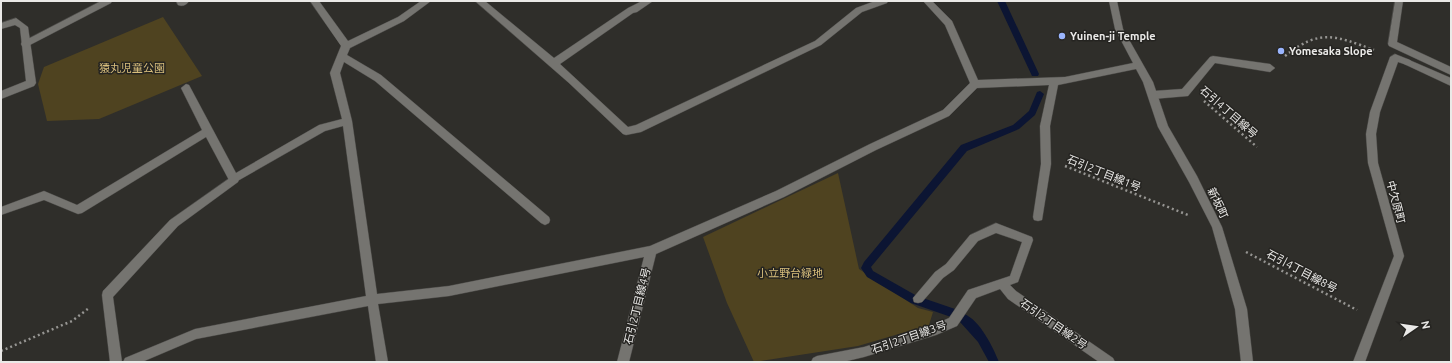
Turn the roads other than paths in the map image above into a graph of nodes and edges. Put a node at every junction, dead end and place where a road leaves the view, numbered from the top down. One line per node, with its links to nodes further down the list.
1 (108, 1): 13 (street)
2 (180, 1): 3 (street)
3 (185, 1)
4 (314, 1): 14 (street)
5 (427, 1): 14 (street)
6 (479, 1): 15 (street)
7 (648, 1): 15 (street)
8 (884, 1): 15 (street)
9 (927, 1): 21 (street)
10 (1113, 1): 16 (street, 新坂町)
11 (1399, 1): 18 (street)
12 (1, 26): 13 (street)
13 (25, 44): 23 (street)
14 (344, 51): 25 (street); 30 (street)
15 (554, 63)
16 (1139, 65): 19 (street); 24 (street, 新坂町)
17 (1270, 68): 24 (street)
18 (1451, 71)
19 (1054, 82): 21 (street); 29 (street)
20 (1451, 82): 42 (street, 中欠原町)
21 (975, 84): 31 (street)
22 (186, 88): 26 (street)
23 (1, 95)
24 (1153, 95): 41 (street, 新坂町)
25 (347, 121): 27 (street); 34 (street)
26 (208, 130): 27 (street); 28 (street)
27 (234, 179): 35 (street)
28 (1, 211)
29 (1038, 217)
30 (545, 220)
31 (651, 251): 34 (street); 38 (street, 石引2丁目線4号)
32 (1002, 284): 33 (street, 石引2丁目線3号); 39 (street, 石引2丁目線3号); 40 (street, 石引2丁目線2号)
33 (918, 298)
34 (372, 300): 36 (street); 37 (street)
35 (116, 362)
36 (129, 362)
37 (382, 362)
38 (623, 362)
39 (817, 362)
40 (1109, 362)
41 (1247, 362)
42 (1359, 362)

